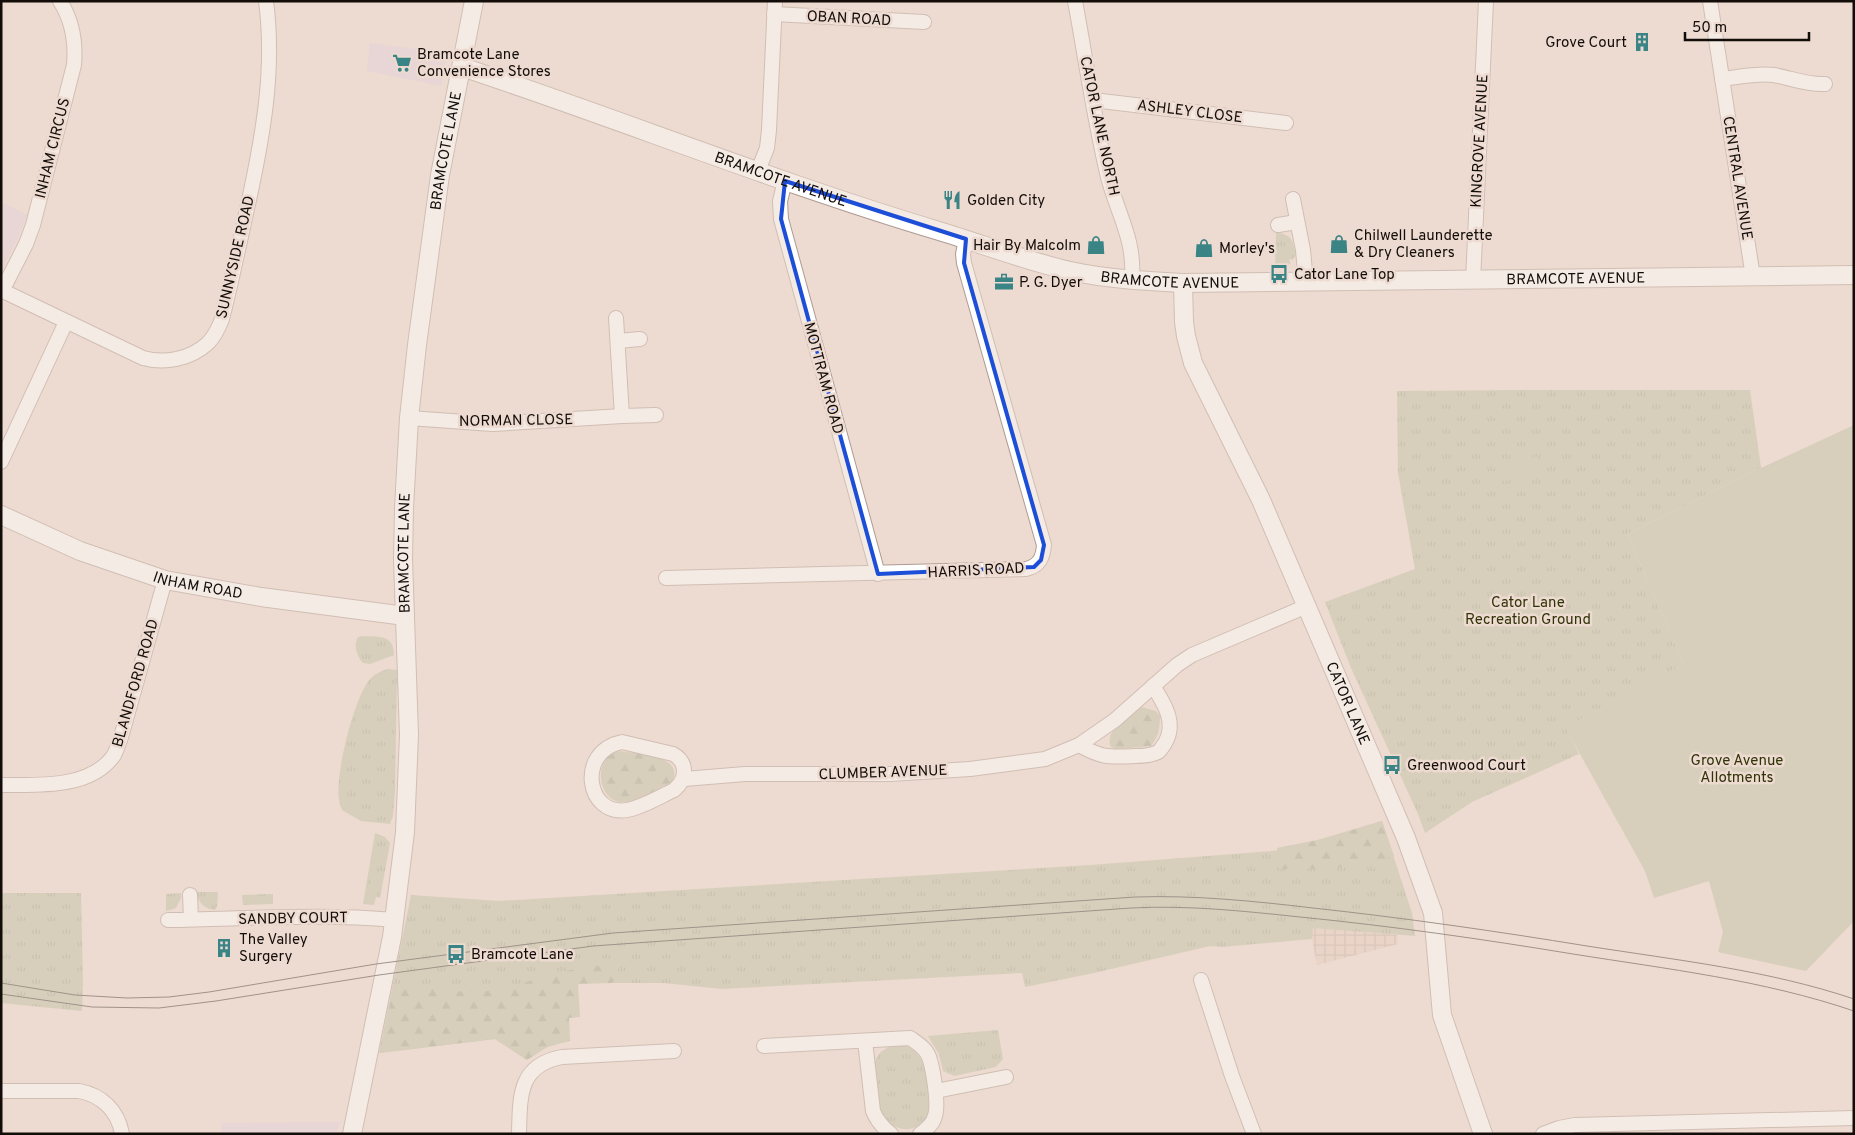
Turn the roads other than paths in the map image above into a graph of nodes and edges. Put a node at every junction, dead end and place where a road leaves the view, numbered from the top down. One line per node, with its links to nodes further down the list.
1 (60, 1): 26 (street, INHAM CIRCUS)
2 (266, 1): 28 (street, SUNNYSIDE ROAD)
3 (474, 1): 9 (street, BRAMCOTE LANE)
4 (1075, 1): 12 (street, CATOR LANE NORTH)
5 (1486, 1): 23 (street, KINGROVE AVENUE)
6 (1710, 1): 10 (street, CENTRAL AVENUE)
7 (774, 8): 8 (street, OBAN ROAD); 14 (street)
8 (924, 22)
9 (462, 67): 14 (street, BRAMCOTE AVENUE); 33 (street, BRAMCOTE LANE)
10 (1722, 79): 11 (street); 21 (street, CENTRAL AVENUE)
11 (1825, 84)
12 (1093, 100): 13 (street, ASHLEY CLOSE); 22 (street, CATOR LANE NORTH)
13 (1286, 123)
14 (758, 171): 15 (street, BRAMCOTE AVENUE)
15 (785, 181): 19 (street, BRAMCOTE AVENUE); 36 (street, MOTTRAM ROAD)
16 (1293, 199): 17 (street)
17 (1297, 222): 18 (street); 25 (street)
18 (1278, 224)
19 (966, 239): 22 (street, BRAMCOTE AVENUE); 36 (street, HARRIS ROAD)
20 (1854, 275): 21 (street, BRAMCOTE AVENUE)
21 (1753, 276): 23 (street, BRAMCOTE AVENUE)
22 (1132, 280): 24 (street, BRAMCOTE AVENUE)
23 (1473, 281): 25 (street, BRAMCOTE AVENUE)
24 (1183, 283): 25 (street, BRAMCOTE AVENUE); 39 (street, CATOR LANE)
25 (1306, 283)
26 (2, 290): 28 (street, SUNNYSIDE ROAD)
27 (616, 318): 30 (street)
28 (66, 322): 34 (street)
29 (640, 339): 30 (street)
30 (618, 341): 32 (street)
31 (656, 415): 32 (street, NORMAN CLOSE)
32 (622, 416): 33 (street, NORMAN CLOSE)
33 (409, 418): 40 (street, BRAMCOTE LANE)
34 (1, 462)
35 (1, 515): 38 (street, INHAM ROAD)
36 (878, 574): 37 (street, HARRIS ROAD)
37 (666, 578)
38 (165, 580): 40 (street, INHAM ROAD); 44 (street, BLANDFORD ROAD)
39 (1307, 606): 41 (street, CLUMBER AVENUE); 63 (street, CATOR LANE)
40 (406, 616): 48 (street, BRAMCOTE LANE)
41 (1153, 686): 42 (street, CLUMBER AVENUE); 42 (street)
42 (1079, 745): 43 (street, CLUMBER AVENUE)
43 (684, 779): 43 (street)
44 (1, 785)
45 (190, 895): 46 (street)
46 (191, 919): 47 (street, SANDBY COURT); 48 (street, SANDBY COURT)
47 (168, 920)
48 (395, 920): 58 (street, BRAMCOTE LANE)
49 (1202, 980): 62 (street)
50 (865, 1041): 51 (street); 55 (street); 60 (street)
51 (764, 1046)
52 (674, 1051): 59 (street)
53 (1006, 1077): 55 (street)
54 (1, 1091): 57 (street)
55 (936, 1091): 61 (street)
56 (1854, 1118): 64 (street)
57 (122, 1134)
58 (352, 1134)
59 (520, 1134)
60 (891, 1134)
61 (920, 1134)
62 (1254, 1134)
63 (1483, 1134)
64 (1543, 1134)

